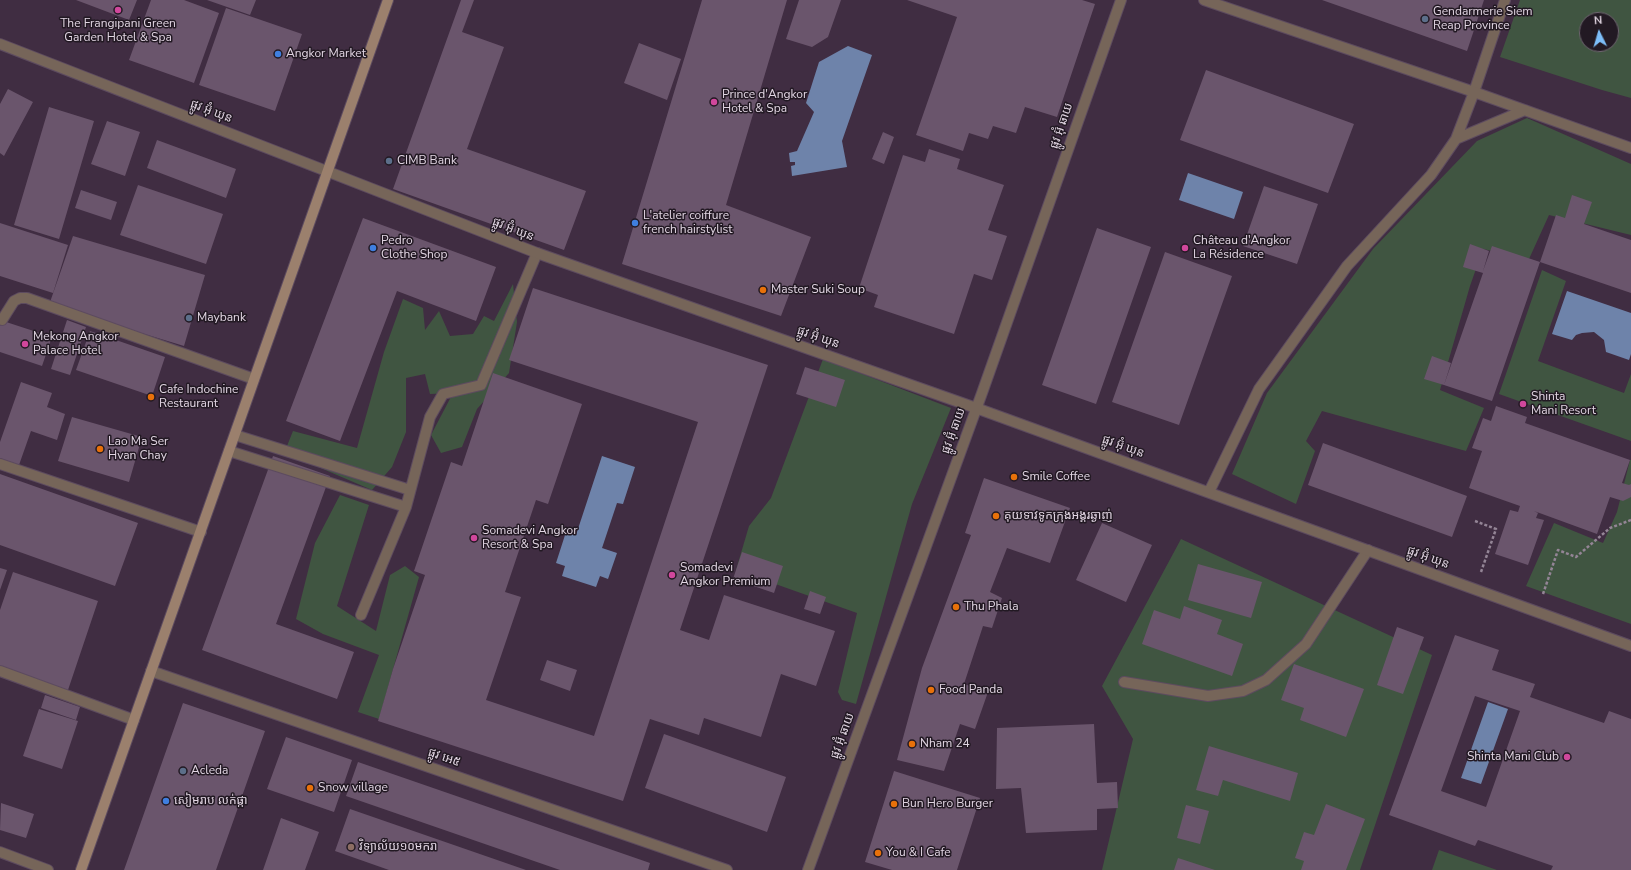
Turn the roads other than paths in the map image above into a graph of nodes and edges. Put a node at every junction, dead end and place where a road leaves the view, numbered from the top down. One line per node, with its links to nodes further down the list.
1 (388, 0): 10 (main road)
2 (1121, 0): 14 (street, ផ្លូវ អ៊ុំ ឆាយ)
3 (1204, 0): 6 (street)
4 (1505, 0): 6 (street)
5 (0, 44): 10 (street, ផ្លូវ អ៊ុំ ឃុន)
6 (1474, 92): 7 (street); 8 (street)
7 (1525, 110): 8 (street); 9 (street)
8 (1456, 139): 19 (street)
9 (1631, 148)
10 (328, 171): 11 (street, ផ្លូវ អ៊ុំ ឃុន); 13 (main road)
11 (536, 253): 14 (street, ផ្លូវ អ៊ុំ ឃុន); 18 (street)
12 (2, 320): 13 (street)
13 (254, 379): 15 (main road)
14 (976, 408): 19 (street, ផ្លូវ អ៊ុំ ឃុន); 33 (street, ផ្លូវ អ៊ុំ ឆាយ)
15 (235, 435): 16 (main road); 18 (street)
16 (229, 451): 20 (street); 21 (main road)
17 (0, 464): 21 (street)
18 (410, 490): 20 (street)
19 (1209, 492): 22 (street, ផ្លូវ អ៊ុំ ឃុន)
20 (406, 507): 23 (street)
21 (201, 532): 26 (main road)
22 (1368, 550): 24 (street, ផ្លូវ អ៊ុំ ឃុន); 27 (street)
23 (361, 615)
24 (1631, 646)
25 (0, 671): 28 (street)
26 (152, 671): 28 (main road); 32 (street, ផ្លូវ អេ៥)
27 (1124, 682)
28 (134, 720): 31 (main road)
29 (0, 852): 30 (street)
30 (48, 870)
31 (81, 870)
32 (727, 870)
33 (808, 870)

